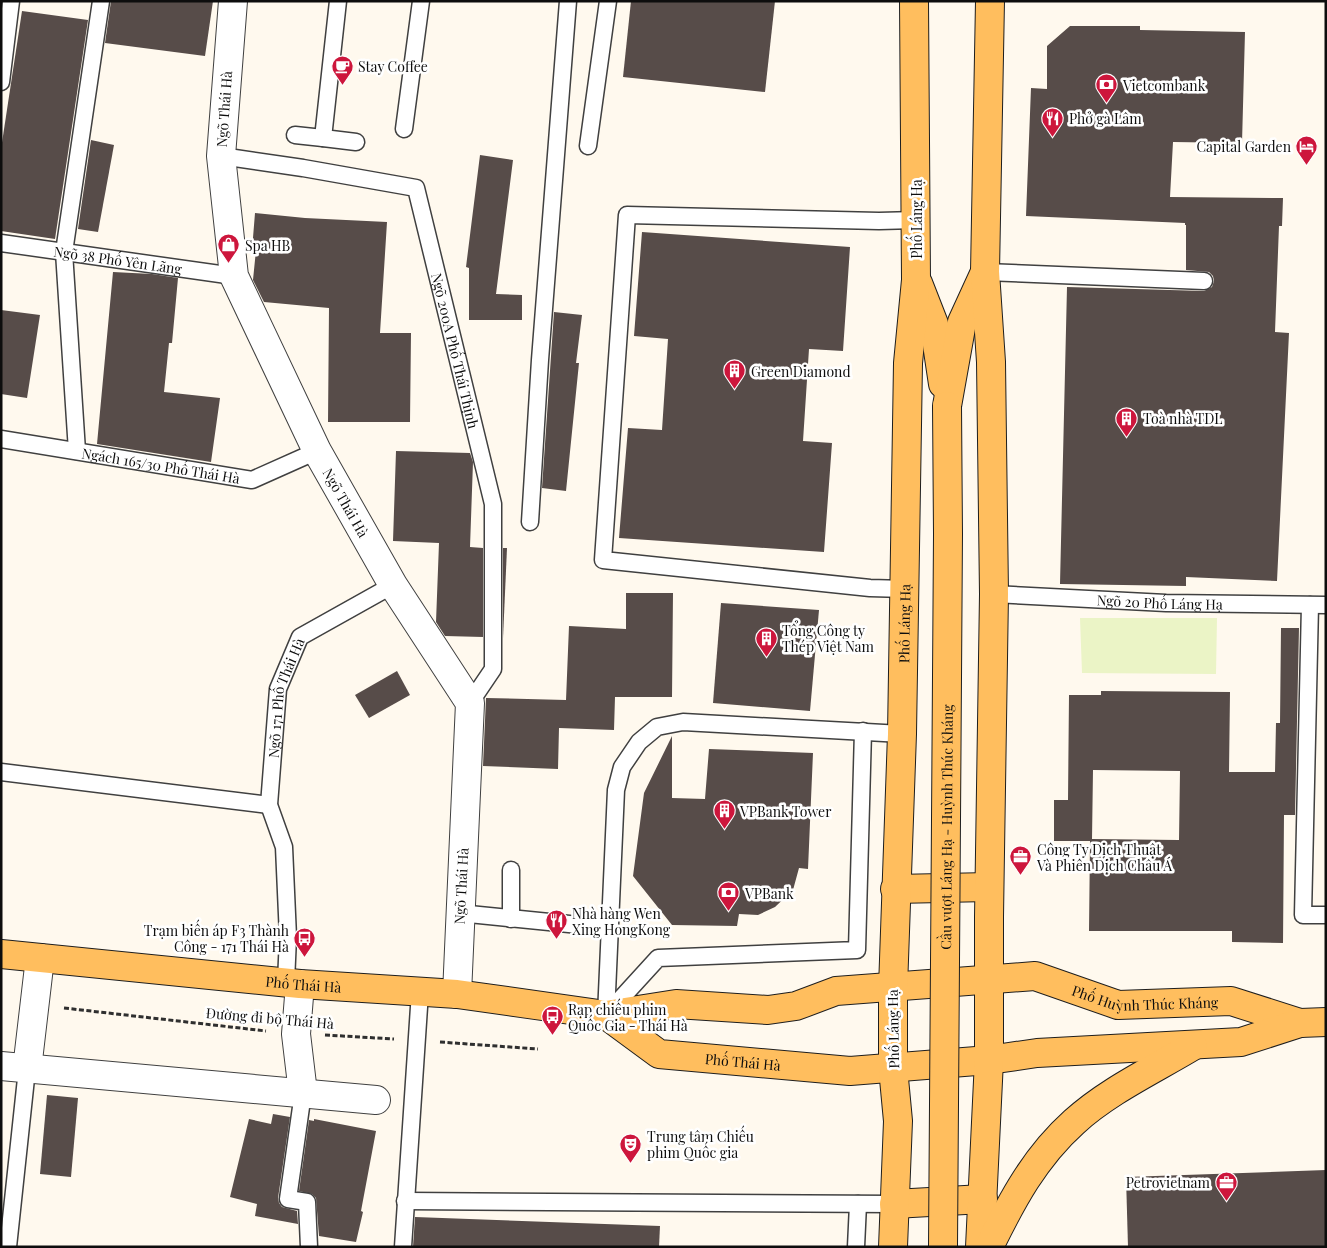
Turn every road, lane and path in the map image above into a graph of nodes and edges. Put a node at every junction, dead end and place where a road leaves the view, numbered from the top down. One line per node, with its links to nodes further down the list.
1 (12, 1): 10 (lane)
2 (100, 1): 19 (lane)
3 (232, 1): 16 (street, Ngõ Thái Hà)
4 (338, 1): 13 (lane)
5 (421, 1): 11 (lane)
6 (568, 1): 28 (lane)
7 (608, 1): 15 (lane)
8 (914, 1): 17 (main road, Phố Láng Hạ)
9 (990, 1): 20 (main road)
10 (1, 82)
11 (404, 129)
12 (295, 135): 13 (lane)
13 (323, 138): 14 (lane)
14 (356, 142)
15 (588, 146)
16 (221, 156): 21 (street, Ngõ Thái Hà); 33 (lane, Ngõ 200A Phố Thái Thịnh)
17 (916, 220): 22 (main road, Phố Láng Hạ); 30 (lane)
18 (1, 243): 19 (lane, Ngõ 38 Phố Yên Lãng)
19 (64, 252): 21 (lane, Ngõ 38 Phố Yên Lãng); 27 (lane)
20 (985, 272): 23 (lane); 24 (main road, Cầu vượt Láng Hạ - Huỳnh Thúc Kháng); 31 (main road)
21 (234, 276): 26 (street, Ngõ Thái Hà)
22 (916, 280): 24 (main road, Cầu vượt Láng Hạ - Huỳnh Thúc Kháng); 30 (main road, Phố Láng Hạ)
23 (1204, 281)
24 (947, 406): 73 (main road, Cầu vượt Láng Hạ - Huỳnh Thúc Kháng, bridge)
25 (1, 439): 27 (lane, Ngách 165/30 Phố Thái Hà)
26 (317, 451): 27 (lane, Ngách 165/30 Phố Thái Hà); 29 (street, Ngõ Thái Hà)
27 (77, 452)
28 (530, 522)
29 (393, 585): 33 (street, Ngõ Thái Hà); 37 (lane, Ngõ 171 Phố Thái Hà)
30 (905, 589): 35 (main road, Phố Láng Hạ)
31 (994, 594): 32 (lane, Ngõ 20 Phố Láng Hạ); 39 (main road)
32 (1318, 605): 42 (lane)
33 (470, 703): 41 (street, Ngõ Thái Hà)
34 (863, 731): 35 (lane); 44 (lane); 53 (lane)
35 (902, 734): 40 (main road, Phố Láng Hạ)
36 (1, 772): 37 (lane)
37 (268, 805): 48 (lane, Ngõ 171 Phố Thái Hà)
38 (511, 870): 43 (lane)
39 (989, 887): 40 (main road); 47 (main road)
40 (895, 889): 49 (main road, Phố Láng Hạ)
41 (459, 913): 43 (lane); 51 (street, Ngõ Thái Hà)
42 (1326, 915)
43 (511, 919): 44 (lane)
44 (609, 928): 53 (lane)
45 (1, 954): 46 (main road, Phố Thái Hà)
46 (40, 958): 48 (main road, Phố Thái Hà); 52 (street)
47 (990, 980): 49 (main road, Phố Huỳnh Thúc Kháng); 54 (main road, Phố Huỳnh Thúc Kháng); 59 (main road)
48 (293, 983): 50 (main road, Phố Thái Hà); 55 (street)
49 (893, 988): 53 (main road, Phố Thái Hà); 61 (main road, Phố Láng Hạ)
50 (420, 992): 51 (main road, Phố Thái Hà); 56 (lane)
51 (457, 994): 53 (main road, Phố Thái Hà)
52 (35, 1004): 55 (path, Đường đi bộ Thái Hà); 60 (street)
53 (606, 1015): 61 (main road, Phố Thái Hà)
54 (1313, 1022): 57 (main road, Phố Huỳnh Thúc Kháng)
55 (296, 1034): 56 (path, Đường đi bộ Thái Hà); 62 (street)
56 (417, 1040): 58 (path, Đường đi bộ Thái Hà); 65 (lane)
57 (1196, 1044): 59 (main road, Phố Huỳnh Thúc Kháng); 75 (main road)
58 (538, 1049)
59 (989, 1060): 61 (main road, Phố Thái Hà); 64 (main road)
60 (14, 1067): 62 (street); 68 (lane)
61 (893, 1068): 67 (main road, Phố Láng Hạ)
62 (303, 1093): 63 (street); 69 (lane)
63 (376, 1100)
64 (983, 1199): 67 (main road); 74 (main road)
65 (405, 1201): 66 (lane); 70 (lane)
66 (858, 1204): 67 (lane); 71 (lane)
67 (894, 1204): 72 (main road, Phố Láng Hạ)
68 (8, 1247)
69 (309, 1247)
70 (403, 1247)
71 (856, 1247)
72 (893, 1247)
73 (943, 1247)
74 (980, 1247)
75 (989, 1247)

